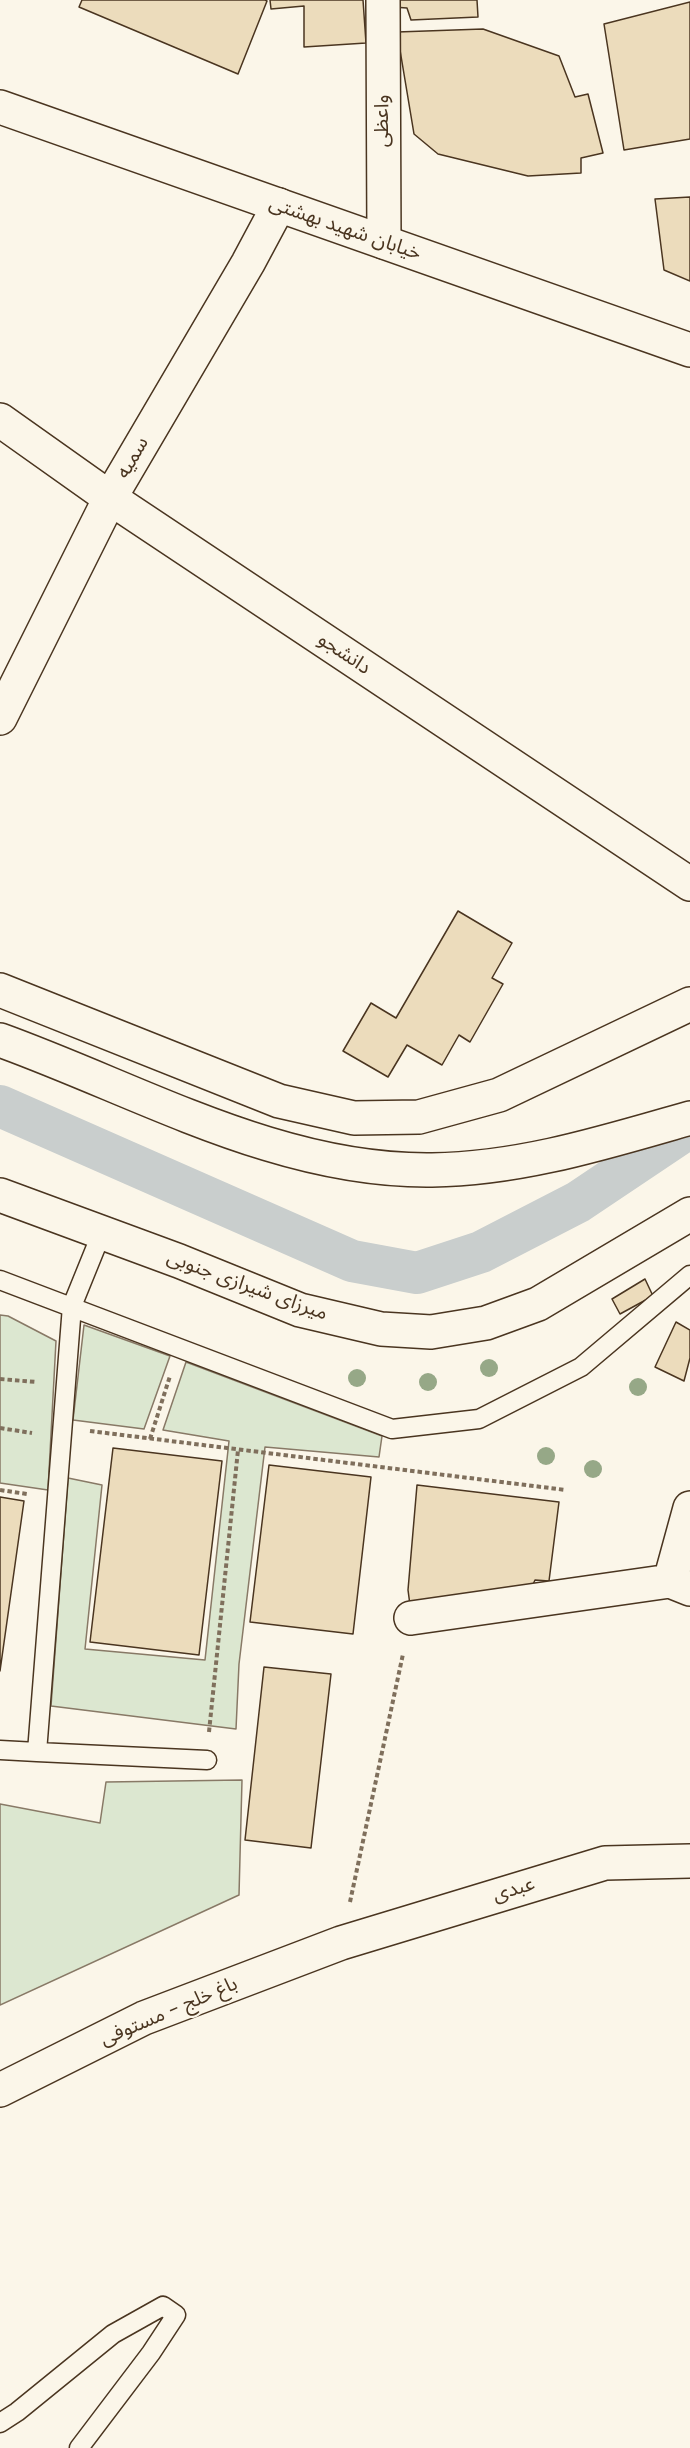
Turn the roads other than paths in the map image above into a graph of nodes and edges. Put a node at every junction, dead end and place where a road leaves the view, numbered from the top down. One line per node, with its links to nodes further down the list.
1 (383, 0): 4 (main road, واعظی)
2 (0, 107): 3 (main road, خیابان شهید بهشتی)
3 (279, 205): 4 (main road, خیابان شهید بهشتی); 7 (main road, سمیه)
4 (384, 242): 5 (main road, خیابان شهید بهشتی)
5 (690, 350)
6 (0, 420): 7 (main road, دانشجو)
7 (110, 498): 8 (main road, سمیه); 9 (main road, دانشجو)
8 (0, 718)
9 (690, 884)
10 (0, 990): 11 (main road)
11 (690, 1004)
12 (0, 1040): 13 (main road)
13 (690, 1118)
14 (0, 1195): 16 (main road, میرزای شیرازی جنوبی)
15 (690, 1214): 16 (main road, میرزای شیرازی جنوبی)
16 (102, 1232): 19 (lane)
17 (690, 1275): 19 (lane)
18 (0, 1280): 19 (lane)
19 (72, 1306): 24 (lane)
20 (690, 1508): 21 (main road)
21 (680, 1585): 22 (main road)
22 (411, 1618)
23 (0, 1750): 24 (lane)
24 (37, 1752): 25 (lane)
25 (207, 1760)
26 (690, 1861): 27 (main road, عبدی)
27 (341, 1943): 28 (main road, باغ خلج - مستوفی)
28 (0, 2090)
29 (0, 2423): 30 (lane)
30 (78, 2448)

